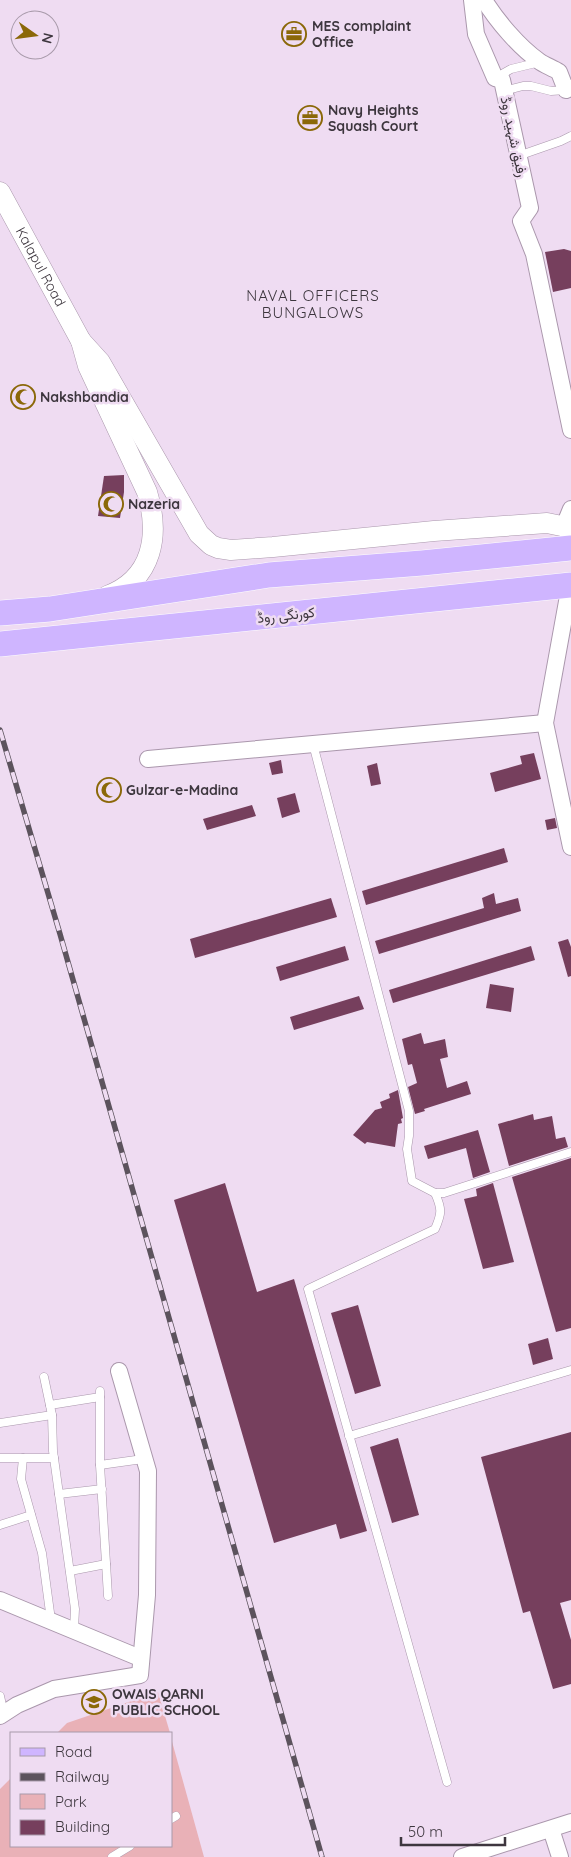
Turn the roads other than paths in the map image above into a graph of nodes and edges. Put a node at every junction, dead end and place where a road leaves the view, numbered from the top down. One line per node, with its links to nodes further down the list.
1 (472, 0): 4 (street, رفیق شہید روڈ)
2 (484, 0): 3 (street)
3 (540, 62): 4 (lane); 5 (street)
4 (499, 85): 5 (lane); 7 (street, رفیق شہید روڈ)
5 (569, 89)
6 (571, 136): 7 (lane)
7 (518, 156): 10 (street, رفیق شہید روڈ)
8 (0, 192): 9 (street, Kalapul Road)
9 (81, 341): 11 (street); 13 (street)
10 (571, 430)
11 (569, 528): 13 (main road)
12 (571, 585): 15 (main road, کورنگی روڈ); 16 (street)
13 (89, 603): 14 (main road)
14 (0, 613)
15 (0, 644)
16 (545, 722): 17 (street); 19 (street)
17 (313, 744): 18 (street); 21 (lane)
18 (148, 759)
19 (571, 847)
20 (571, 1152): 21 (lane)
21 (435, 1193): 28 (lane)
22 (571, 1370): 28 (lane)
23 (119, 1371): 32 (street)
24 (44, 1377): 25 (lane)
25 (50, 1405): 26 (lane); 33 (lane)
26 (52, 1415): 27 (lane); 31 (lane)
27 (0, 1423)
28 (349, 1436): 47 (lane)
29 (0, 1458): 30 (lane)
30 (22, 1458): 31 (lane); 36 (lane)
31 (54, 1458): 35 (lane)
32 (143, 1459): 33 (lane); 44 (street)
33 (100, 1465): 34 (lane)
34 (102, 1490): 35 (lane); 38 (lane)
35 (59, 1494): 39 (lane)
36 (31, 1515): 37 (lane); 42 (lane)
37 (0, 1526)
38 (106, 1564): 39 (lane); 40 (lane)
39 (70, 1571): 43 (lane)
40 (108, 1596)
41 (0, 1600): 42 (street)
42 (51, 1620): 43 (street)
43 (74, 1629): 44 (street)
44 (140, 1658): 46 (street)
45 (0, 1696): 46 (lane)
46 (2, 1715)
47 (447, 1782)
48 (571, 1822): 49 (street)
49 (551, 1829): 51 (street); 53 (street)
50 (128, 1847): 52 (lane)
51 (471, 1856)
52 (112, 1857)
53 (560, 1857)

